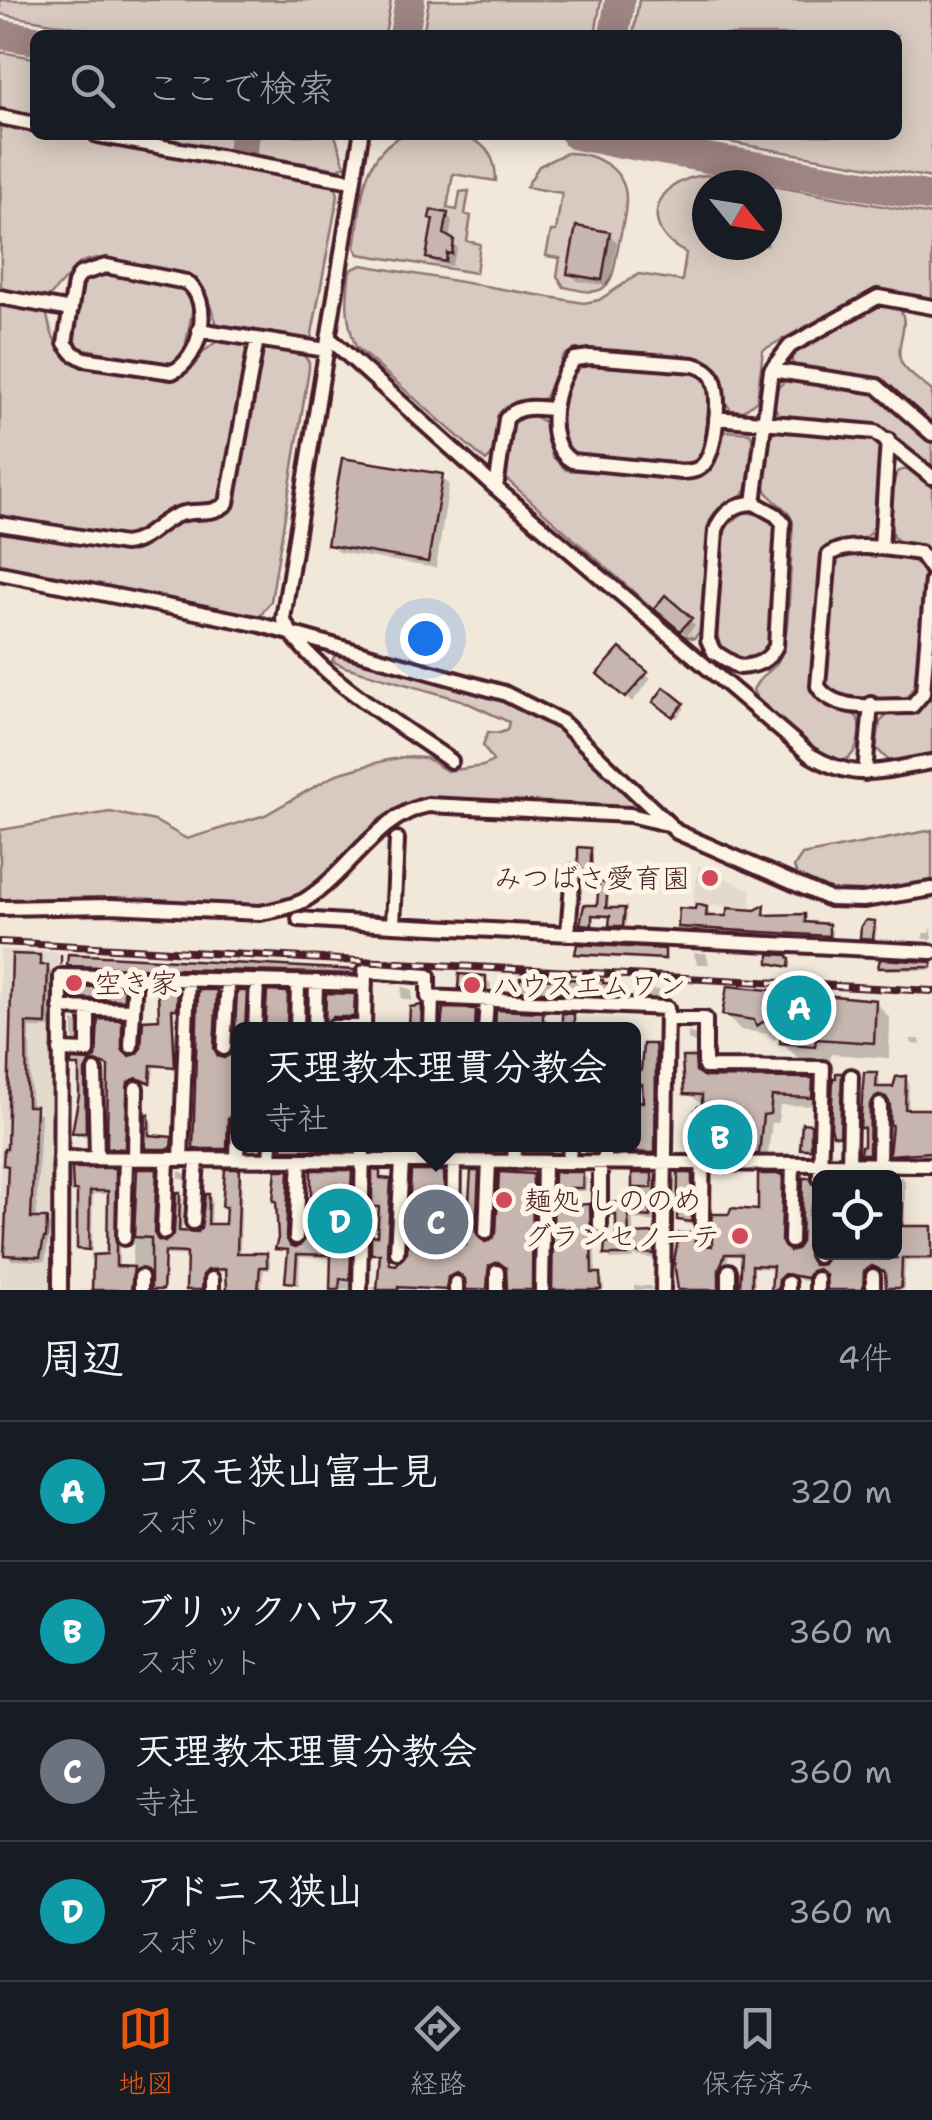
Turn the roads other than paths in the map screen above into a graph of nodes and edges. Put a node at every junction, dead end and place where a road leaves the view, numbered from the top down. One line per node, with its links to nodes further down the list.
1 (0, 117): 2 (street)
2 (30, 123)
3 (125, 140): 5 (street)
4 (359, 140): 5 (street)
5 (352, 181): 11 (street)
6 (0, 297): 8 (street)
7 (932, 307): 12 (street)
8 (71, 310): 9 (street); 9 (street)
9 (199, 330): 10 (street)
10 (257, 339): 11 (street); 21 (street)
11 (328, 344): 19 (street); 26 (street)
12 (770, 370): 15 (street); 16 (street)
13 (554, 408): 14 (street); 14 (street); 19 (street)
14 (716, 418): 15 (street)
15 (764, 422): 17 (street); 20 (street)
16 (932, 434)
17 (888, 440): 18 (street); 22 (street)
18 (932, 478)
19 (496, 488): 28 (street)
20 (754, 503): 27 (street); 27 (street)
21 (0, 524)
22 (881, 548): 23 (street); 29 (street)
23 (932, 570)
24 (0, 573): 26 (street)
25 (932, 580): 29 (street)
26 (291, 635): 30 (street); 33 (street)
27 (723, 661): 28 (street)
28 (724, 685): 32 (street)
29 (871, 704): 32 (street)
30 (451, 761)
31 (932, 762): 32 (street)
32 (866, 773)
33 (667, 824): 36 (street); 37 (street)
34 (397, 840): 39 (street)
35 (573, 872): 40 (street)
36 (932, 889)
37 (0, 908)
38 (299, 919): 39 (street)
39 (393, 925): 40 (street)
40 (568, 933): 41 (street)
41 (932, 952)
42 (135, 977): 43 (street); 51 (street); 53 (street)
43 (188, 979): 44 (street); 80 (street)
44 (228, 980): 45 (street); 62 (street)
45 (257, 980): 46 (street); 55 (street)
46 (298, 982): 47 (street); 56 (street)
47 (316, 982): 48 (street); 57 (street)
48 (365, 984): 49 (street); 58 (street)
49 (432, 998): 50 (street); 59 (street)
50 (487, 1000): 54 (street); 60 (street)
51 (60, 1008): 52 (street); 63 (street)
52 (88, 1009): 53 (street); 63 (street)
53 (133, 1010): 61 (street)
54 (667, 1019): 94 (street); 101 (street)
55 (255, 1022)
56 (296, 1022)
57 (316, 1022)
58 (364, 1022)
59 (431, 1022)
60 (486, 1022)
61 (131, 1046)
62 (224, 1048)
63 (60, 1050): 77 (street)
64 (95, 1071): 78 (street)
65 (851, 1076): 97 (street)
66 (136, 1088): 79 (street)
67 (880, 1105): 99 (street)
68 (722, 1113): 95 (street)
69 (237, 1152): 82 (street)
70 (270, 1152): 83 (street)
71 (362, 1152): 85 (street)
72 (406, 1152): 86 (street)
73 (428, 1152): 87 (street)
74 (515, 1152): 90 (street)
75 (570, 1152): 92 (street)
76 (604, 1152): 93 (street)
77 (60, 1158): 78 (street); 115 (street)
78 (96, 1158): 79 (street)
79 (130, 1159): 80 (street); 110 (street)
80 (174, 1159): 81 (street); 107 (street)
81 (197, 1159): 82 (street); 103 (street)
82 (237, 1159): 83 (street)
83 (270, 1160): 84 (street)
84 (300, 1160): 85 (street); 109 (street)
85 (362, 1160): 86 (street); 116 (street)
86 (404, 1161): 87 (street); 112 (street)
87 (428, 1161): 88 (street)
88 (454, 1161): 89 (street); 106 (street)
89 (489, 1162): 90 (street); 108 (street)
90 (514, 1162): 91 (street)
91 (544, 1162): 92 (street); 118 (street)
92 (569, 1162): 93 (street)
93 (602, 1162): 94 (street); 105 (street)
94 (665, 1163): 95 (street); 119 (street)
95 (702, 1163): 96 (street); 104 (street)
96 (793, 1164): 100 (street); 111 (street)
97 (849, 1164): 99 (street); 102 (street)
98 (932, 1165): 99 (street)
99 (876, 1169)
100 (817, 1170)
101 (821, 1170)
102 (825, 1170)
103 (193, 1222)
104 (702, 1222)
105 (600, 1225)
106 (453, 1228)
107 (164, 1232)
108 (486, 1232)
109 (296, 1237)
110 (124, 1238)
111 (791, 1241)
112 (397, 1252)
113 (729, 1271): 120 (street)
114 (497, 1272): 117 (street)
115 (60, 1290)
116 (360, 1290)
117 (497, 1290)
118 (542, 1290)
119 (663, 1290)
120 (729, 1290)

